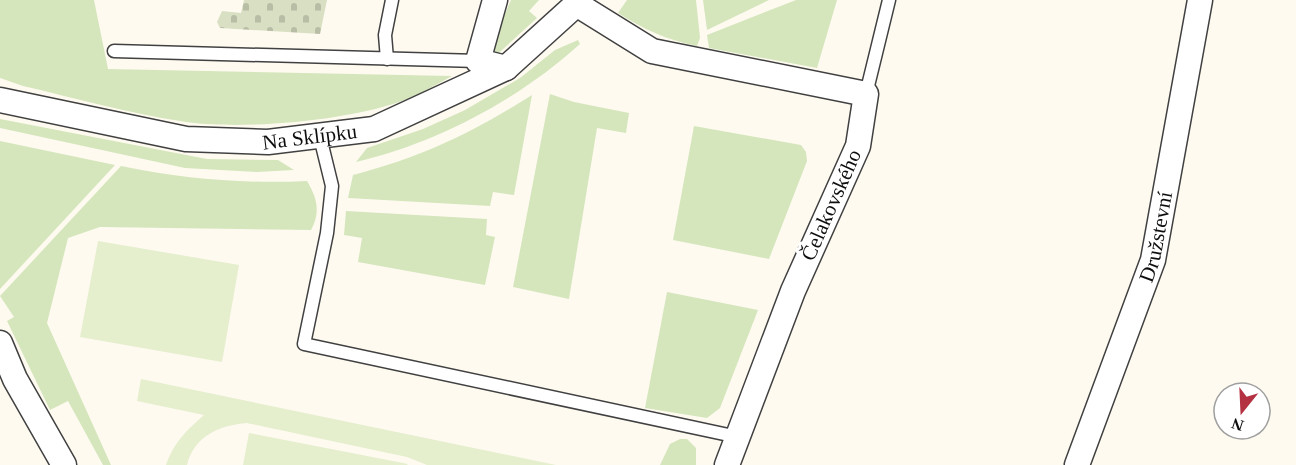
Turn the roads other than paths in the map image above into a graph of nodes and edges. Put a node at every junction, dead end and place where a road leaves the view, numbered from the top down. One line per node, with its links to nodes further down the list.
1 (392, 0): 7 (lane)
2 (495, 0): 8 (street)
3 (889, 0): 10 (lane)
4 (1200, 0): 17 (street, Družstevní)
5 (579, 2): 9 (street, Na Sklípku); 10 (street)
6 (114, 51): 7 (lane)
7 (387, 59): 8 (lane)
8 (478, 61): 9 (street)
9 (506, 68): 12 (street, Na Sklípku)
10 (866, 94): 14 (street, Čelakovského)
11 (0, 100): 12 (street, Na Sklípku)
12 (320, 138): 14 (lane)
13 (0, 343): 15 (street)
14 (738, 437): 16 (street, Čelakovského)
15 (64, 465)
16 (727, 465)
17 (1077, 465)

